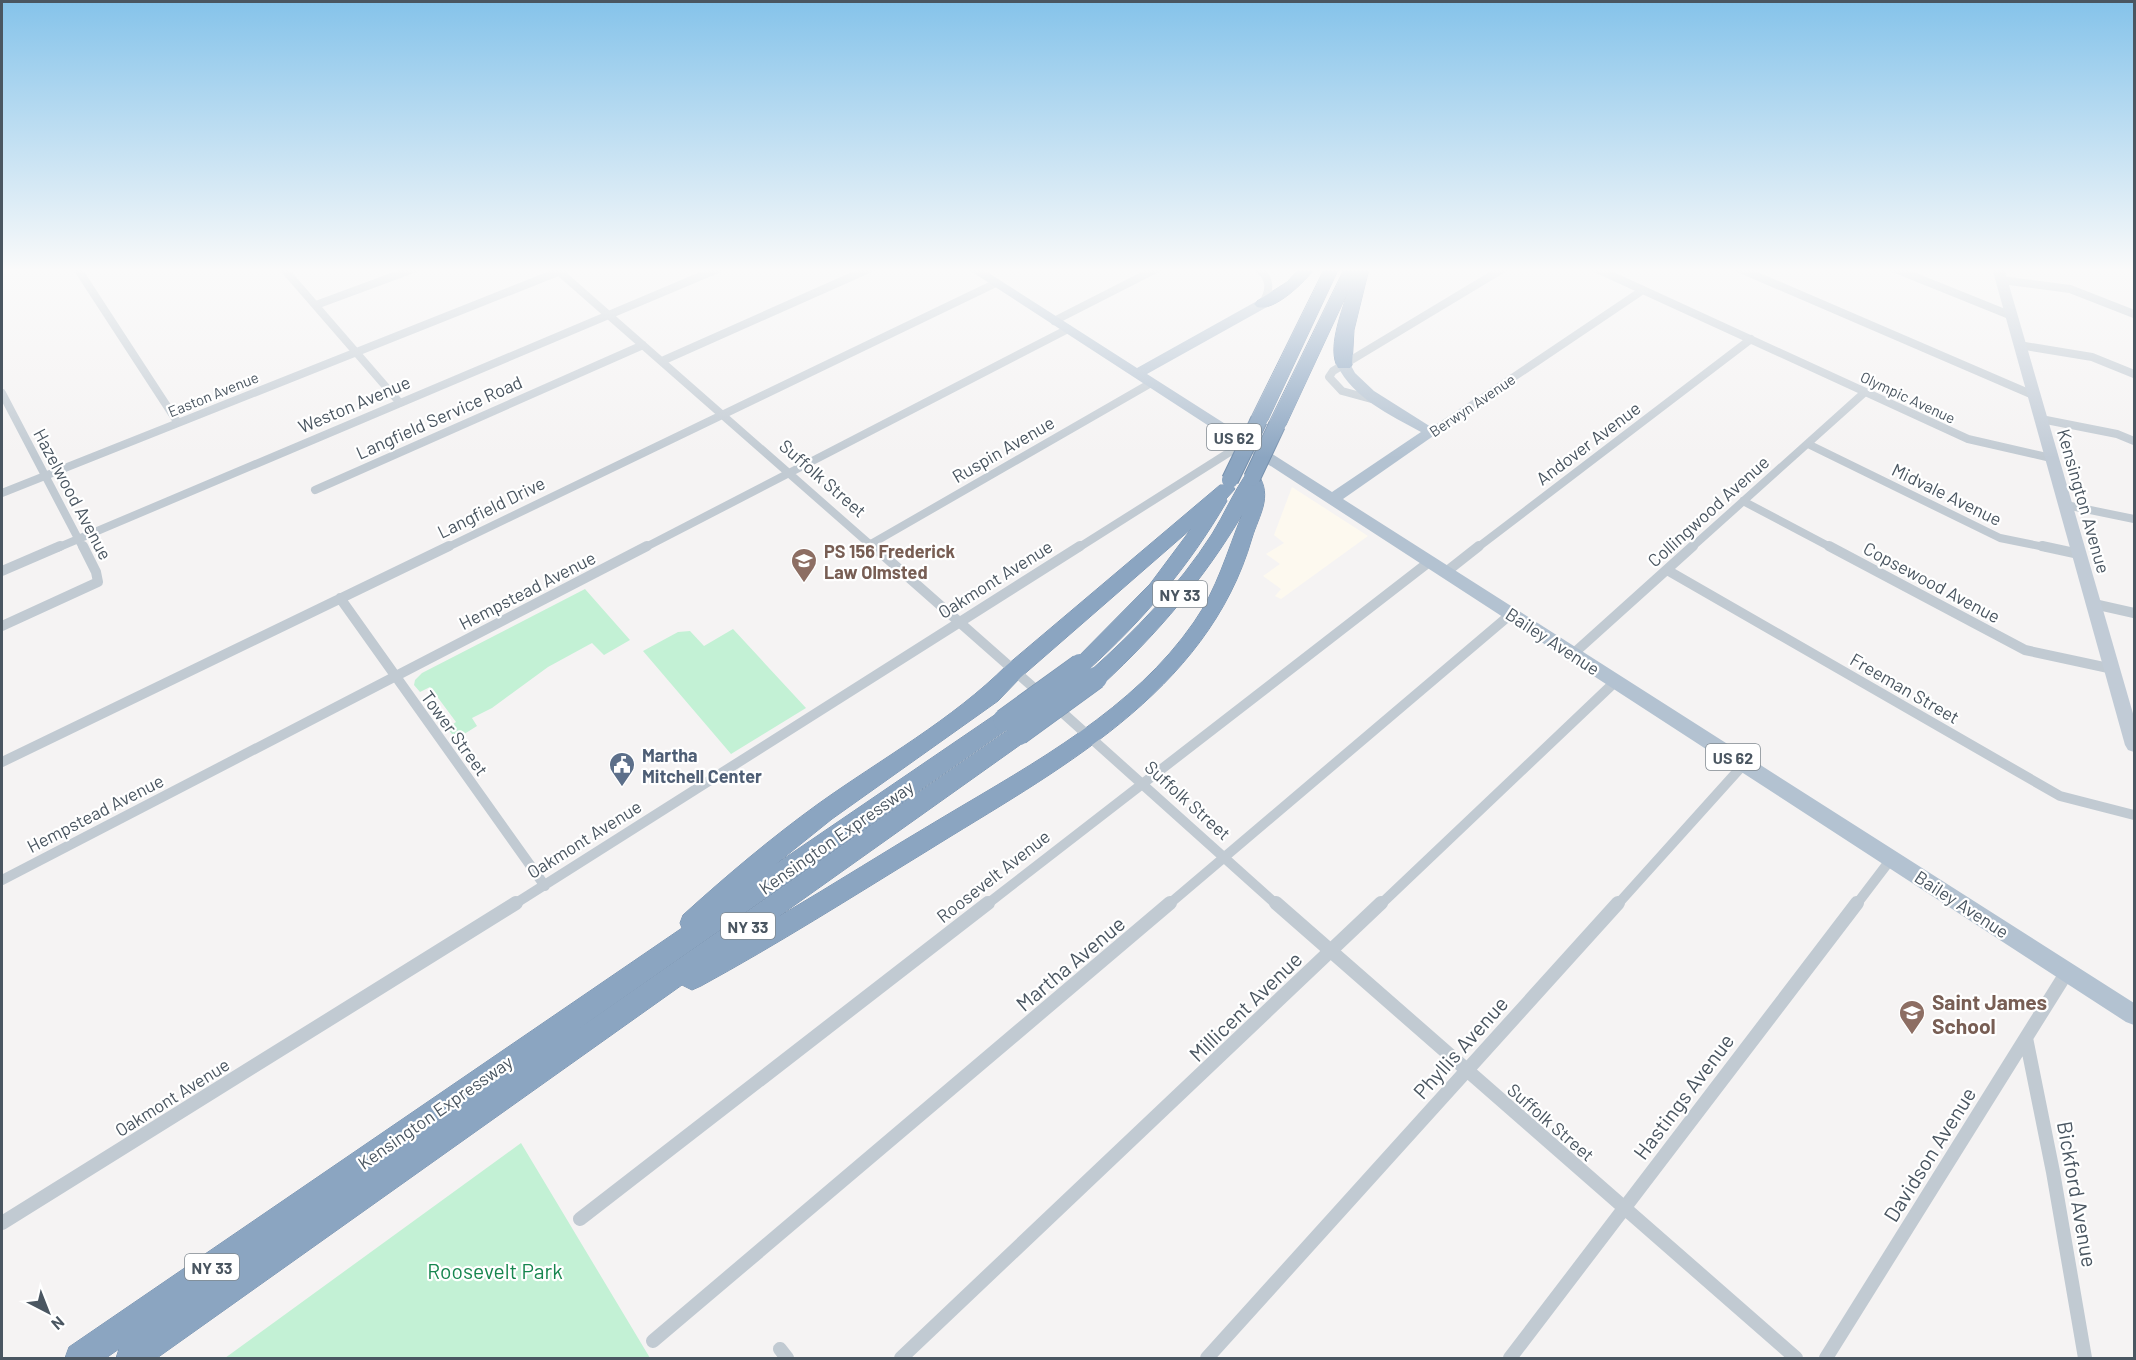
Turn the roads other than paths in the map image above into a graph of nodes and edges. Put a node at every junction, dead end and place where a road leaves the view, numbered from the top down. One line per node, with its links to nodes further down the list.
1 (118, 331): 34 (street)
2 (339, 331): 22 (street)
3 (407, 331): 22 (street, Easton Avenue)
4 (570, 331): 31 (street, Weston Avenue)
5 (628, 331): 20 (street, Suffolk Street)
6 (730, 331): 23 (street)
7 (895, 331): 32 (street, Langfield Drive)
8 (1063, 331): 40 (street, Hempstead Avenue)
9 (1072, 331): 25 (main road, Bailey Avenue / US 62)
10 (1213, 331): 25 (main road)
11 (1302, 331): 42 (highway, Kensington Expressway / NY 33, bridge)
12 (1322, 331): 42 (highway, Kensington Expressway / NY 33, bridge)
13 (1347, 331): 24 (highway)
14 (1399, 331): 24 (street)
15 (1581, 331): 35 (street, Berwyn Avenue)
16 (1734, 331): 19 (street, Olympic Avenue)
17 (1885, 331): 30 (street)
18 (2016, 331): 21 (street, Kensington Avenue)
19 (1751, 339): 28 (street, Olympic Avenue); 55 (street, Andover Avenue)
20 (643, 345): 23 (street, Suffolk Street); 43 (street, Langfield Service Road)
21 (2019, 345): 26 (street); 30 (street, Kensington Avenue)
22 (356, 352): 31 (street); 34 (street, Easton Avenue)
23 (662, 362): 32 (street, Suffolk Street)
24 (1344, 365): 35 (main road)
25 (1137, 374): 27 (main road, Bailey Avenue / US 62)
26 (2134, 374)
27 (1151, 383): 37 (main road, Bailey Avenue / US 62); 50 (street, Ruspin Avenue)
28 (1866, 392): 38 (street, Collingwood Avenue); 39 (street, Olympic Avenue)
29 (2, 393): 41 (street, Hazelwood Avenue)
30 (2033, 395): 33 (street, Kensington Avenue)
31 (400, 403): 49 (street, Weston Avenue)
32 (723, 414): 40 (street, Suffolk Street); 56 (street, Langfield Drive)
33 (2041, 419): 36 (street); 39 (street, Kensington Avenue)
34 (178, 423): 41 (street, Easton Avenue)
35 (1432, 432): 45 (main road, Berwyn Avenue)
36 (2134, 441)
37 (1244, 443): 45 (main road, Bailey Avenue / US 62); 60 (street, Oakmont Avenue)
38 (1808, 444): 46 (street, Collingwood Avenue); 51 (street, Midvale Avenue)
39 (2051, 458): 47 (street, Kensington Avenue)
40 (791, 474): 50 (street, Suffolk Street); 65 (street, Hempstead Avenue)
41 (45, 475): 44 (street, Easton Avenue); 49 (street, Hazelwood Avenue)
42 (1242, 487): 64 (highway); 67 (highway, Kensington Expressway / NY 33, bridge); 68 (highway)
43 (315, 490)
44 (2, 493)
45 (1332, 500): 52 (main road, Bailey Avenue / US 62)
46 (1743, 501): 53 (street, Collingwood Avenue); 63 (street, Copsewood Avenue)
47 (2066, 505): 48 (street); 51 (street, Kensington Avenue)
48 (2134, 519)
49 (79, 538): 54 (street, Weston Avenue); 61 (street, Hazelwood Avenue)
50 (871, 544): 60 (street, Suffolk Street)
51 (2079, 554): 57 (street, Kensington Avenue)
52 (1429, 562): 55 (main road, Bailey Avenue / US 62); 72 (street, Roosevelt Avenue)
53 (1667, 570): 62 (street, Collingwood Avenue); 73 (street, Freeman Street)
54 (2, 571)
55 (1446, 572): 59 (main road, Bailey Avenue / US 62)
56 (340, 598): 65 (street, Tower Street); 70 (street, Langfield Drive)
57 (2094, 604): 58 (street); 63 (street, Kensington Avenue)
58 (2134, 613)
59 (1511, 614): 62 (main road, Bailey Avenue / US 62); 74 (street, Martha Avenue)
60 (959, 623): 64 (street, Suffolk Street); 77 (street, Oakmont Avenue)
61 (2, 626)
62 (1573, 654): 66 (main road, Bailey Avenue / US 62)
63 (2113, 669): 69 (street, Kensington Avenue)
64 (1014, 671): 68 (street, Suffolk Street); 80 (highway)
65 (395, 677): 76 (street, Hempstead Avenue); 77 (street, Tower Street)
66 (1616, 681): 71 (main road, Bailey Avenue / US 62); 78 (street, Millicent Avenue)
67 (1012, 727): 80 (highway, Kensington Expressway / NY 33); 82 (highway, Kensington Expressway / NY 33)
68 (1088, 735): 72 (street, Suffolk Street); 82 (highway)
69 (2134, 745)
70 (2, 762)
71 (1744, 764): 75 (main road, Bailey Avenue / US 62); 84 (street, Phyllis Avenue)
72 (1143, 783): 74 (street, Suffolk Street); 86 (street, Roosevelt Avenue)
73 (2134, 815)
74 (1224, 857): 78 (street, Suffolk Street); 88 (street, Martha Avenue)
75 (1891, 859): 79 (main road, Bailey Avenue / US 62); 85 (street, Hastings Avenue)
76 (2, 880)
77 (545, 886): 87 (street, Oakmont Avenue)
78 (1330, 952): 84 (street, Suffolk Street); 91 (street, Millicent Avenue)
79 (2067, 972): 81 (main road, Bailey Avenue / US 62); 83 (street, Davidson Avenue)
80 (631, 979): 89 (highway, Kensington Expressway / NY 33)
81 (2134, 1015)
82 (620, 1016): 90 (highway, Kensington Expressway / NY 33)
83 (2026, 1038): 95 (street, Davidson Avenue); 96 (street, Bickford Avenue)
84 (1466, 1071): 85 (street, Suffolk Street); 92 (street, Phyllis Avenue)
85 (1624, 1209): 93 (street, Hastings Avenue); 94 (street, Suffolk Street)
86 (580, 1219)
87 (2, 1223)
88 (653, 1341)
89 (80, 1359)
90 (131, 1359)
91 (901, 1359)
92 (1207, 1359)
93 (1510, 1359)
94 (1796, 1359)
95 (1826, 1359)
96 (2085, 1359)

